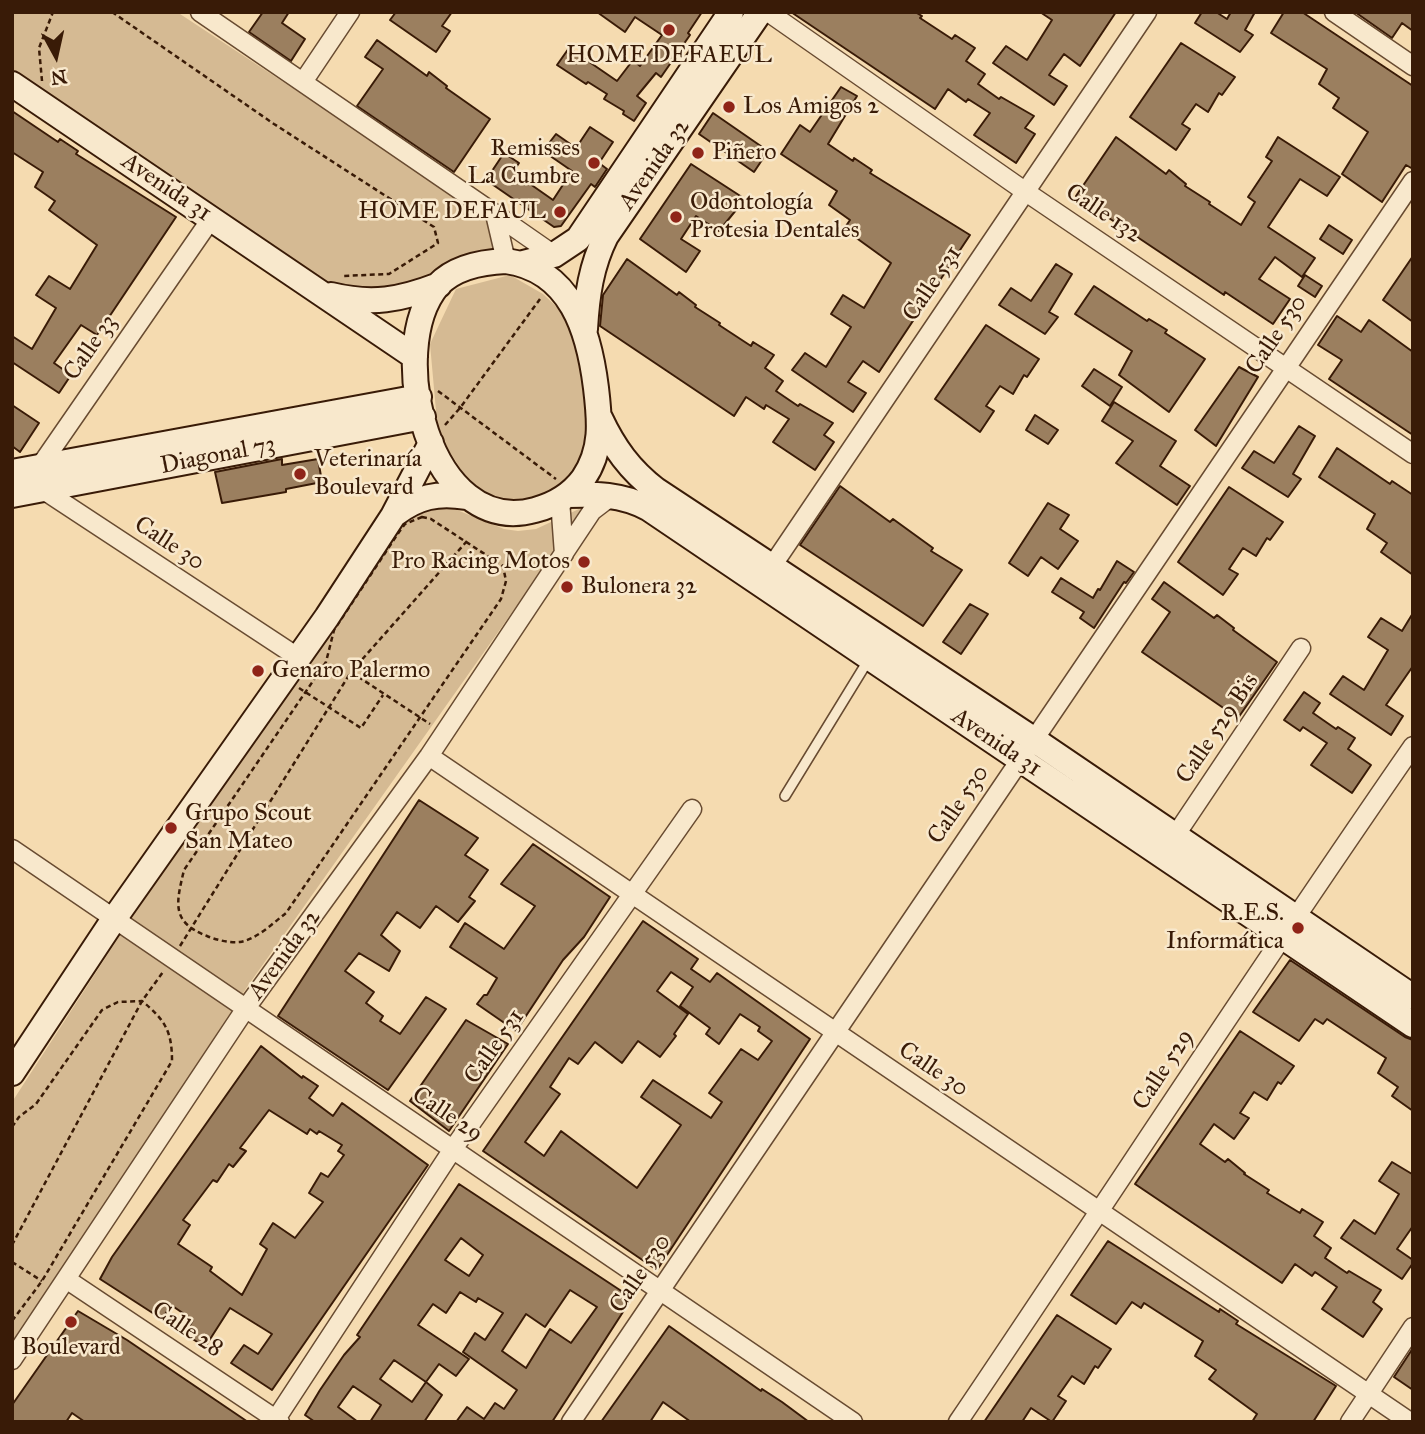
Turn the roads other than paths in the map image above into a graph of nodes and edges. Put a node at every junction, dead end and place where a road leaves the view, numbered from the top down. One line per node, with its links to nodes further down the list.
1 (200, 12): 9 (street)
2 (350, 12): 9 (street)
3 (731, 12): 15 (main road, Avenida 32)
4 (760, 12): 19 (main road, Avenida 32)
5 (768, 12): 12 (street, Calle 132)
6 (1147, 12): 12 (street, Calle 531)
7 (1334, 12): 8 (street)
8 (1413, 66)
9 (303, 82): 13 (street)
10 (12, 84): 14 (main road, Avenida 31)
11 (1413, 181): 21 (street, Calle 530)
12 (1026, 191): 21 (street, Calle 132); 31 (street, Calle 531)
13 (495, 214): 15 (street); 16 (street)
14 (211, 219): 17 (main road, Avenida 31); 25 (street, Calle 33)
15 (554, 255): 16 (main road, Avenida 32)
16 (515, 262): 18 (main road, Avenida 32); 19 (main road)
17 (326, 285): 18 (main road, Avenida 31); 20 (main road, Avenida 31)
18 (439, 285): 20 (main road)
19 (585, 333): 23 (main road)
20 (415, 357): 22 (main road)
21 (1285, 367): 24 (street, Calle 132); 35 (street, Calle 530)
22 (423, 415): 25 (main road, Diagonal 73); 28 (main road); 29 (main road)
23 (600, 418): 26 (main road); 31 (main road, Avenida 31)
24 (1413, 454)
25 (22, 483): 34 (street, Calle 30)
26 (566, 495): 27 (main road, Avenida 31); 28 (main road, Avenida 31); 30 (street)
27 (613, 495): 30 (street, Avenida 32); 31 (main road, Avenida 31)
28 (466, 497): 29 (main road)
29 (393, 516): 34 (main road)
30 (565, 554): 37 (street, Avenida 32)
31 (766, 575): 33 (main road, Avenida 31); 35 (main road, Avenida 31)
32 (1301, 648): 40 (street, Calle 529 Bis)
33 (870, 658): 35 (main road, Avenida 31); 38 (lane)
34 (292, 669): 43 (main road)
35 (1026, 748): 40 (main road, Avenida 31); 44 (main road, Avenida 31); 48 (street, Calle 530)
36 (1410, 755): 44 (street, Calle 529)
37 (429, 756): 42 (street, Calle 30); 46 (street, Avenida 32)
38 (785, 796)
39 (692, 809): 42 (street, Calle 531)
40 (1175, 836): 44 (main road, Avenida 31)
41 (12, 849): 43 (street, Calle 29)
42 (632, 895): 48 (street, Calle 30); 50 (street, Calle 531)
43 (114, 919): 46 (street, Calle 29); 49 (main road)
44 (1288, 927): 45 (main road, Avenida 31); 47 (main road, Avenida 31); 51 (street, Calle 529)
45 (1413, 998)
46 (246, 1008): 50 (street, Calle 29); 52 (street, Avenida 32)
47 (1413, 1025)
48 (835, 1034): 51 (street, Calle 30); 53 (street, Calle 530)
49 (12, 1073)
50 (453, 1149): 53 (street, Calle 29); 57 (street, Calle 531)
51 (1100, 1211): 56 (street, Calle 30); 60 (street, Calle 529)
52 (66, 1279): 55 (street, Avenida 32); 57 (street, Calle 28)
53 (659, 1290): 58 (street, Calle 530); 59 (street, Calle 29)
54 (1413, 1327): 56 (street)
55 (12, 1360)
56 (1368, 1394): 61 (street); 62 (street, Calle 30)
57 (277, 1421)
58 (570, 1422)
59 (853, 1422)
60 (958, 1422)
61 (1350, 1422)
62 (1410, 1422)

